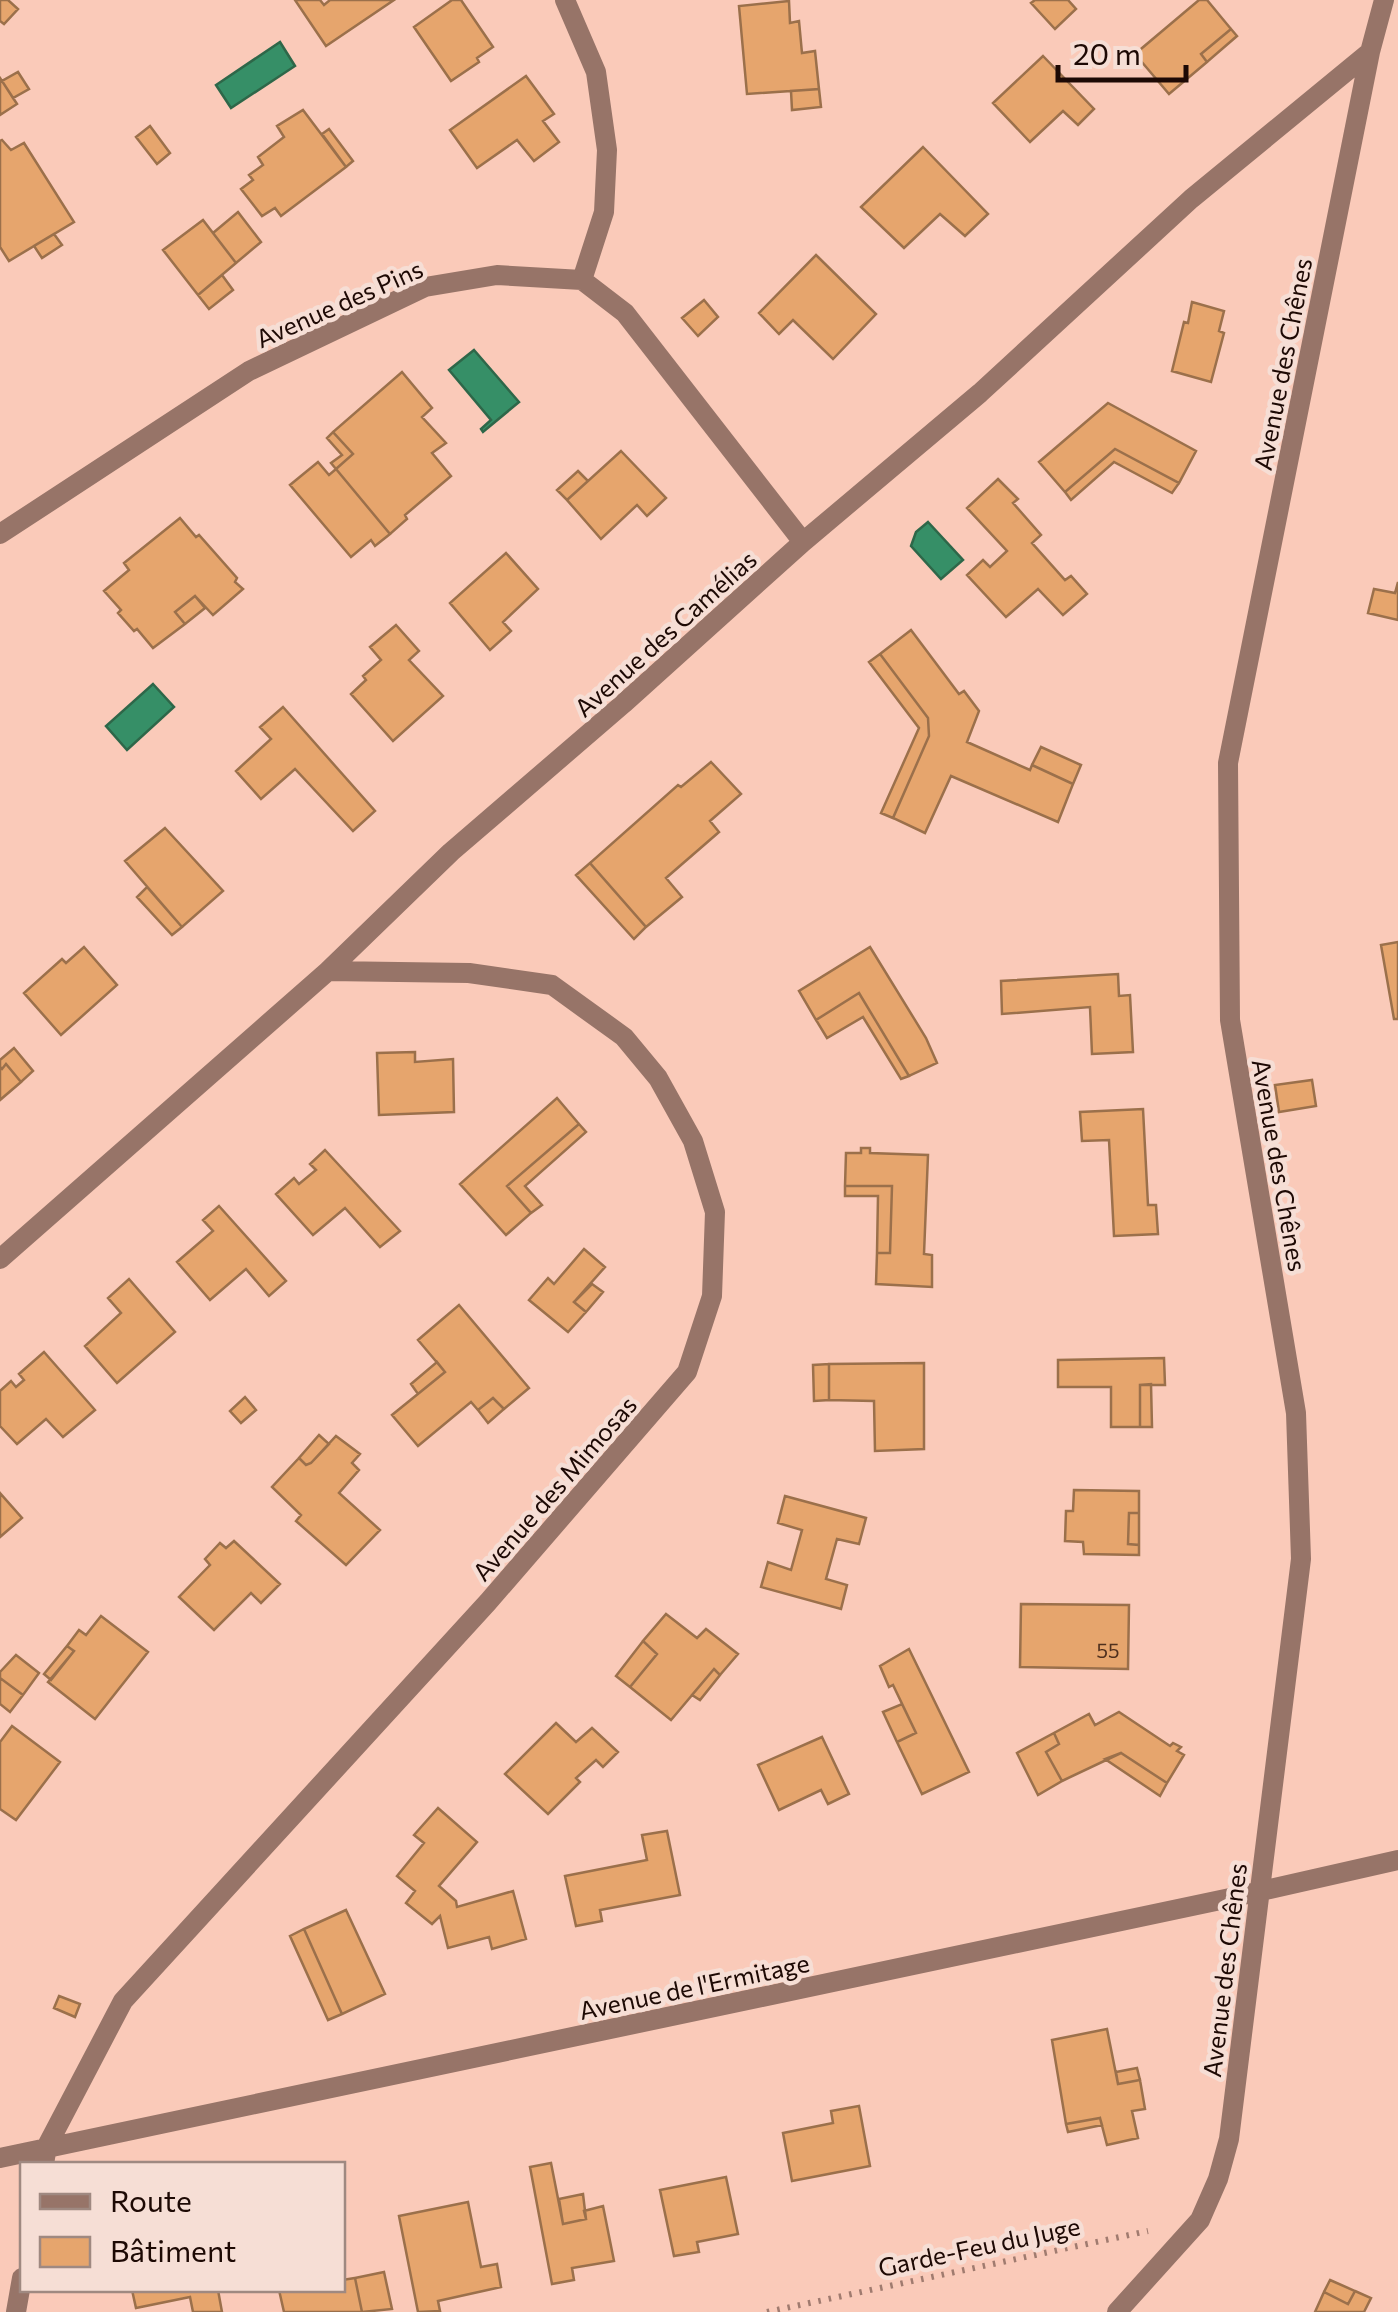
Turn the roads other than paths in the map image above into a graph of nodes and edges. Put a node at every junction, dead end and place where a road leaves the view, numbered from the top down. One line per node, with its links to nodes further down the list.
1 (566, 0): 4 (street)
2 (1384, 0): 3 (street, Avenue des Chênes)
3 (1370, 52): 6 (street, Avenue des Camélias); 10 (street, Avenue des Chênes)
4 (582, 280): 5 (street, Avenue des Pins); 6 (street)
5 (0, 534)
6 (803, 542): 7 (street, Avenue des Camélias)
7 (328, 971): 8 (street, Avenue des Camélias); 11 (street, Avenue des Mimosas)
8 (0, 1259)
9 (1398, 1860): 10 (street, Avenue de l'Ermitage)
10 (1259, 1891): 11 (street, Avenue de l'Ermitage); 13 (street, Avenue des Chênes)
11 (45, 2156): 12 (street, Avenue de l'Ermitage)
12 (0, 2158)
13 (1118, 2312)

